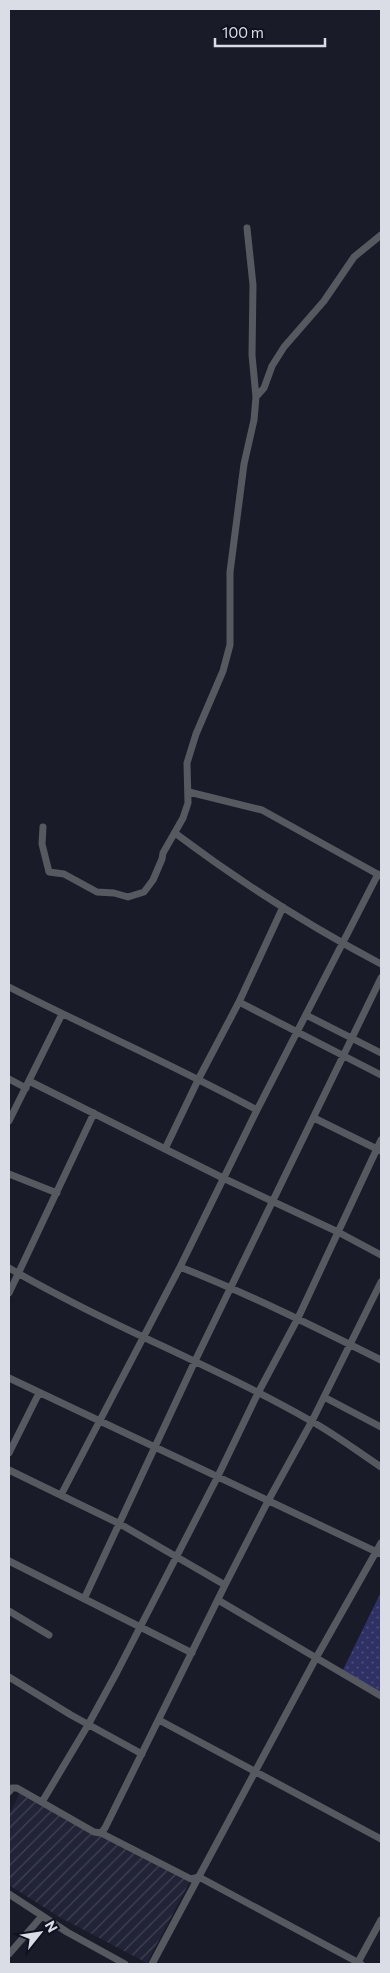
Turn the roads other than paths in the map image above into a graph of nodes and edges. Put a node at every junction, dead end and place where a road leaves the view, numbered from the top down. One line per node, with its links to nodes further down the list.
1 (247, 228): 3 (street)
2 (381, 235): 3 (street)
3 (256, 397): 4 (street)
4 (189, 792): 6 (street); 7 (street)
5 (43, 827): 6 (street)
6 (175, 833): 8 (street)
7 (380, 875): 9 (street)
8 (283, 907): 9 (street); 13 (street)
9 (344, 943): 10 (street); 15 (street)
10 (381, 964)
11 (381, 978): 17 (street)
12 (9, 987): 14 (street)
13 (239, 1002): 16 (street); 21 (street)
14 (62, 1014): 21 (street); 23 (street)
15 (306, 1014): 16 (street); 17 (street)
16 (297, 1031): 19 (street); 24 (street)
17 (352, 1038): 18 (street); 19 (street)
18 (381, 1053)
19 (343, 1056): 20 (street); 26 (street)
20 (381, 1075)
21 (199, 1078): 24 (street); 29 (street)
22 (9, 1079): 23 (street)
23 (28, 1084): 25 (street); 27 (street)
24 (257, 1110): 32 (street)
25 (94, 1114): 29 (street); 33 (street)
26 (314, 1118): 30 (street); 34 (street)
27 (9, 1121)
28 (381, 1140): 30 (street)
29 (165, 1149): 32 (street)
30 (379, 1150): 35 (street)
31 (9, 1174): 33 (street)
32 (223, 1178): 34 (street); 37 (street)
33 (56, 1193): 39 (street)
34 (273, 1201): 35 (street); 41 (street)
35 (338, 1232): 36 (street); 43 (street)
36 (381, 1255)
37 (180, 1267): 41 (street); 44 (street)
38 (9, 1268): 39 (street)
39 (18, 1274): 42 (street); 44 (street)
40 (381, 1282): 45 (street)
41 (232, 1288): 43 (street); 47 (street)
42 (9, 1293)
43 (298, 1318): 45 (street); 49 (street)
44 (142, 1337): 47 (street); 52 (street)
45 (349, 1344): 46 (street); 51 (street)
46 (381, 1360)
47 (195, 1361): 49 (street); 55 (street)
48 (9, 1378): 50 (street)
49 (258, 1393): 53 (street); 59 (street)
50 (39, 1394): 52 (street); 56 (street)
51 (324, 1397): 53 (street); 54 (street)
52 (99, 1420): 55 (street); 60 (street)
53 (312, 1421): 57 (street); 61 (street)
54 (381, 1427)
55 (155, 1448): 59 (street); 62 (street)
56 (9, 1453)
57 (381, 1467)
58 (9, 1470): 60 (street)
59 (217, 1478): 61 (street); 65 (street)
60 (61, 1495): 62 (street)
61 (268, 1501): 64 (street); 67 (street)
62 (120, 1524): 65 (street); 68 (street)
63 (381, 1543): 64 (street)
64 (379, 1553): 74 (street)
65 (177, 1557): 67 (street); 71 (street)
66 (9, 1561): 68 (street)
67 (225, 1585): 69 (street)
68 (84, 1599): 71 (street)
69 (218, 1600): 73 (street); 74 (street)
70 (9, 1611): 72 (street)
71 (140, 1627): 73 (street); 78 (street)
72 (49, 1635)
73 (192, 1653): 77 (street)
74 (316, 1658): 76 (street); 80 (street)
75 (9, 1677): 78 (street)
76 (381, 1696)
77 (159, 1720): 79 (street); 80 (street)
78 (88, 1725): 79 (street); 82 (street)
79 (142, 1754): 83 (street)
80 (256, 1770): 84 (street); 85 (street)
81 (9, 1792): 82 (street)
82 (42, 1802): 83 (street)
83 (101, 1833): 85 (street)
84 (381, 1839)
85 (199, 1877): 91 (street); 92 (street)
86 (9, 1894): 87 (street)
87 (42, 1916): 89 (street); 90 (street)
88 (381, 1920): 92 (street)
89 (9, 1954)
90 (125, 1964)
91 (152, 1964)
92 (359, 1964)

